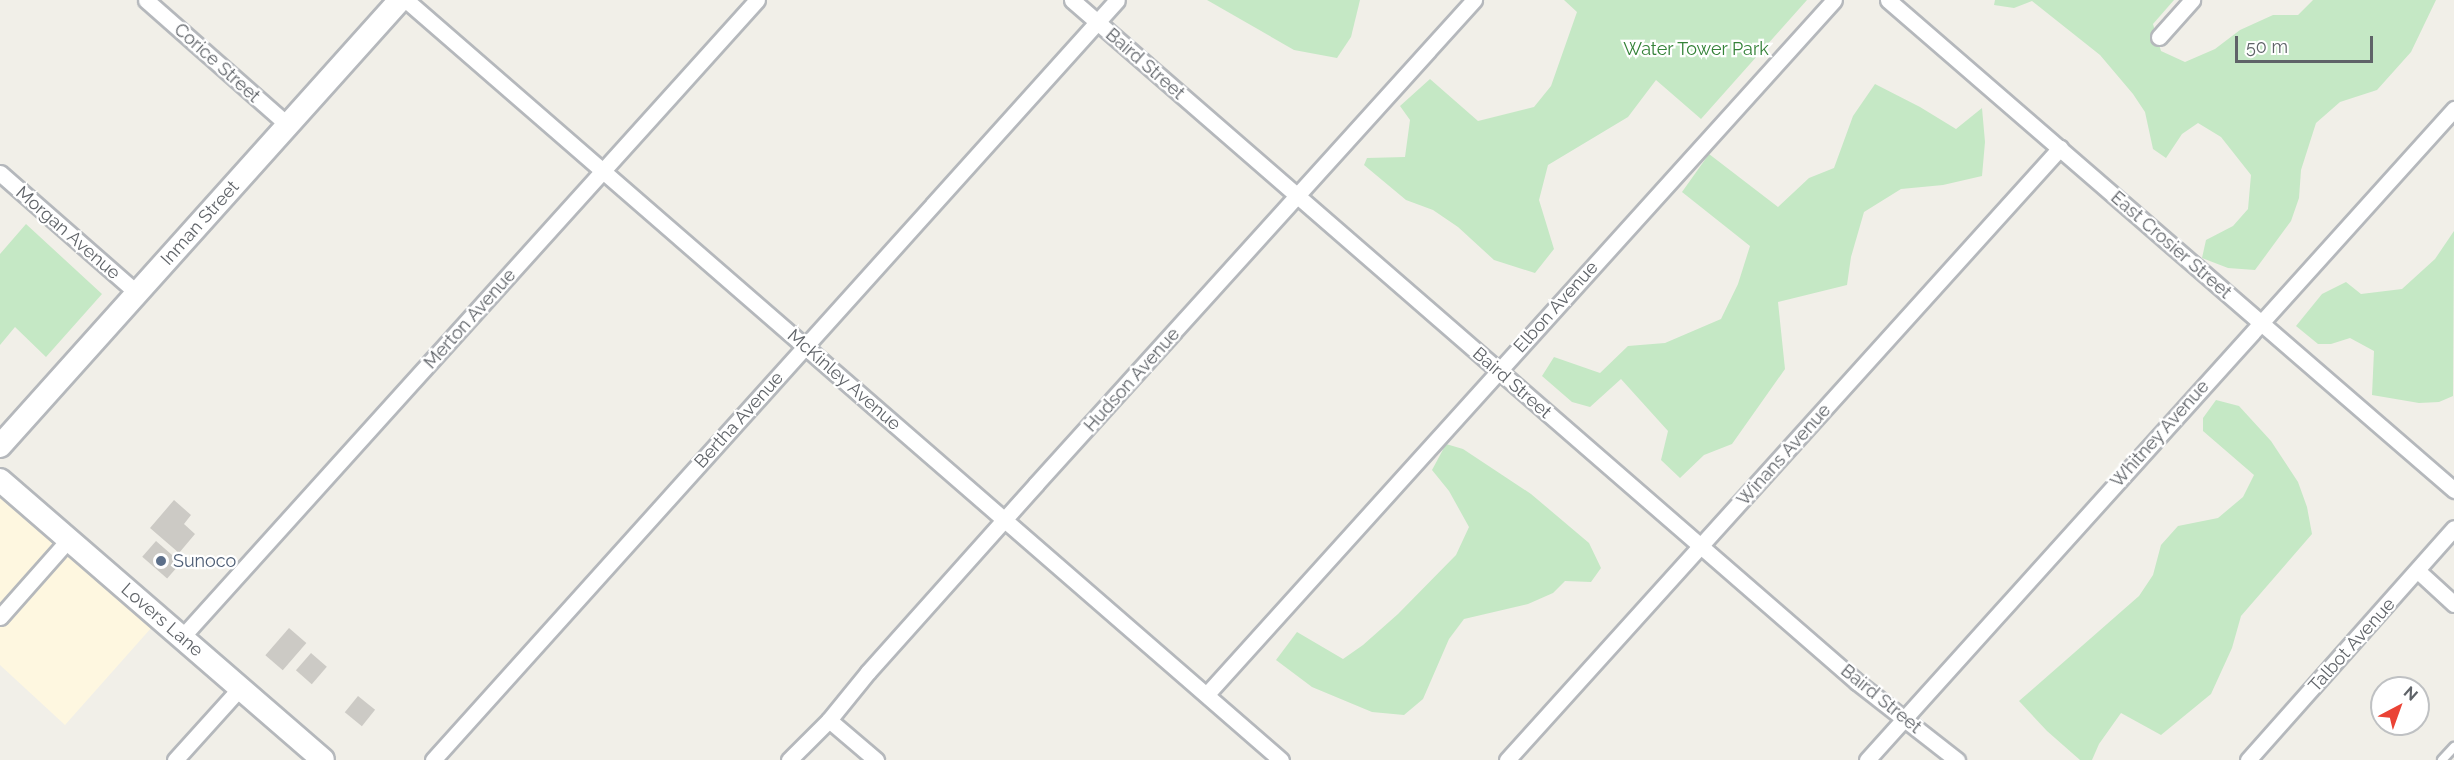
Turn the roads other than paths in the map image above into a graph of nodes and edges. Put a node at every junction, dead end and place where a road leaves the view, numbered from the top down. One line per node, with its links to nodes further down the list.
1 (146, 0): 14 (street, Corice Street)
2 (400, 0): 14 (street, Inman Street)
3 (406, 0): 16 (street, McKinley Avenue)
4 (757, 0): 16 (street, Merton Avenue)
5 (1072, 0): 11 (street, Baird Street)
6 (1118, 0): 11 (street, Bertha Avenue)
7 (1474, 0): 18 (street, Hudson Avenue)
8 (1834, 0): 22 (street, Elbon Avenue)
9 (1888, 0): 15 (street, East Crosier Street)
10 (2192, 0): 12 (street)
11 (1097, 23): 18 (street, Baird Street); 21 (street, Bertha Avenue)
12 (2159, 37)
13 (2454, 109): 20 (street, Whitney Avenue)
14 (288, 125): 19 (street, Inman Street)
15 (2060, 148): 20 (street, East Crosier Street); 29 (street, Winans Avenue)
16 (603, 171): 21 (street, McKinley Avenue); 33 (street, Merton Avenue)
17 (0, 173): 19 (street, Morgan Avenue)
18 (1297, 196): 22 (street, Baird Street); 26 (street, Hudson Avenue)
19 (137, 293): 23 (street, Inman Street)
20 (2261, 323): 25 (street, East Crosier Street); 36 (street, Whitney Avenue)
21 (806, 346): 26 (street, McKinley Avenue); 41 (street, Bertha Avenue)
22 (1498, 371): 29 (street, Baird Street); 35 (street, Elbon Avenue)
23 (0, 446)
24 (0, 480): 28 (street, Lovers Lane)
25 (2454, 490)
26 (1005, 519): 35 (street, McKinley Avenue); 37 (street, Hudson Avenue)
27 (2454, 528): 30 (street, Talbot Avenue)
28 (69, 539): 32 (street); 33 (street, Lovers Lane)
29 (1701, 547): 36 (street, Baird Street); 45 (street, Winans Avenue)
30 (2418, 572): 31 (street); 48 (street, Talbot Avenue)
31 (2454, 604)
32 (0, 617)
33 (182, 638): 34 (street, Lovers Lane)
34 (240, 688): 39 (street); 40 (street, Lovers Lane)
35 (1207, 694): 44 (street, McKinley Avenue)
36 (1904, 718): 46 (street, Whitney Avenue); 47 (street, Baird Street)
37 (829, 720): 42 (street, Hudson Avenue); 43 (street)
38 (2454, 747): 49 (lane)
39 (175, 760)
40 (323, 760)
41 (433, 760)
42 (789, 760)
43 (876, 760)
44 (1281, 760)
45 (1507, 760)
46 (1867, 760)
47 (1958, 760)
48 (2248, 760)
49 (2442, 760)

